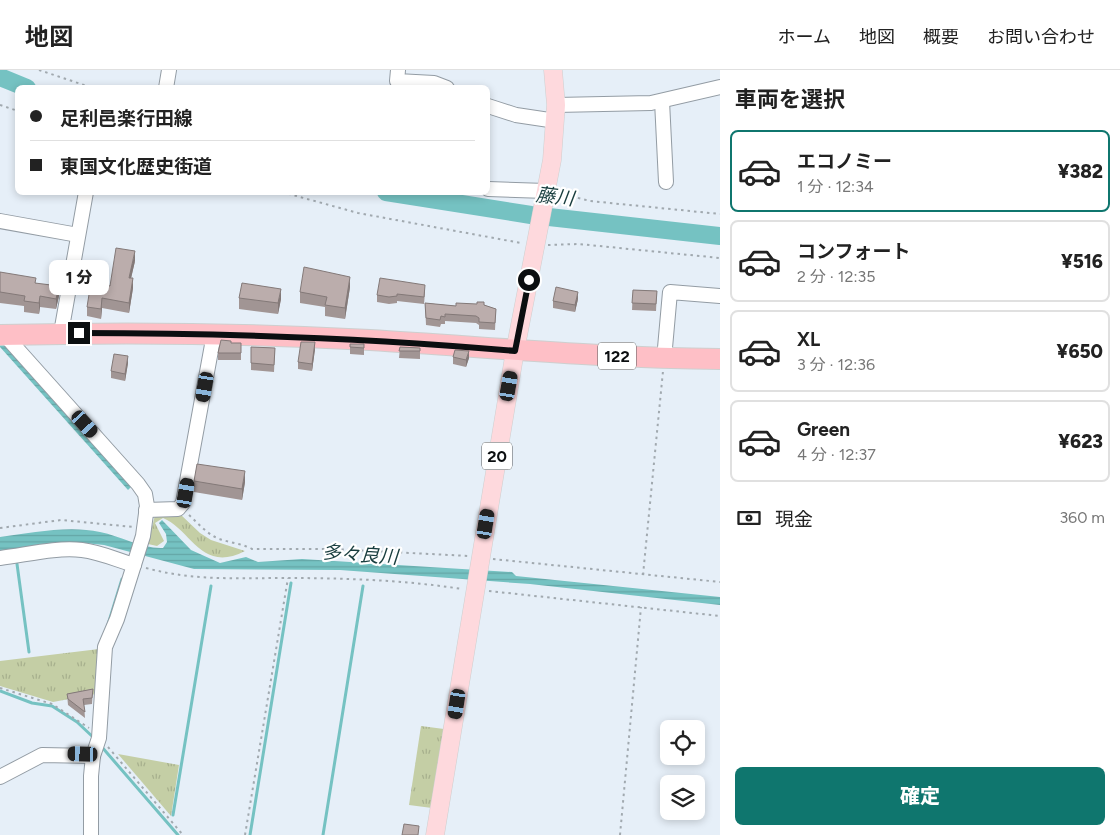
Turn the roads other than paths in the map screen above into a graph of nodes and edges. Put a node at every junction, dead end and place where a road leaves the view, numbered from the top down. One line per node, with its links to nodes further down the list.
1 (169, 70): 4 (street)
2 (398, 70): 5 (street)
3 (553, 70): 9 (main road, 20)
4 (166, 85)
5 (439, 85)
6 (720, 87): 7 (street)
7 (662, 101): 9 (street); 10 (street)
8 (490, 107): 9 (street)
9 (556, 113): 12 (main road, 20)
10 (666, 182)
11 (490, 189): 12 (street)
12 (548, 193): 20 (main road, 20)
13 (85, 195): 15 (street)
14 (0, 221): 15 (street)
15 (78, 235): 18 (street)
16 (720, 296): 21 (street)
17 (2, 333): 18 (highway, 122); 23 (street)
18 (61, 334): 19 (highway, 122)
19 (214, 334): 20 (highway, 122); 23 (street)
20 (515, 351): 21 (highway, 122); 29 (main road, 20)
21 (664, 359): 22 (highway, 122)
22 (720, 359)
23 (146, 510): 25 (street)
24 (0, 558): 25 (street)
25 (134, 564): 26 (street)
26 (93, 756): 27 (street); 28 (street)
27 (0, 777)
28 (92, 835)
29 (434, 835)

